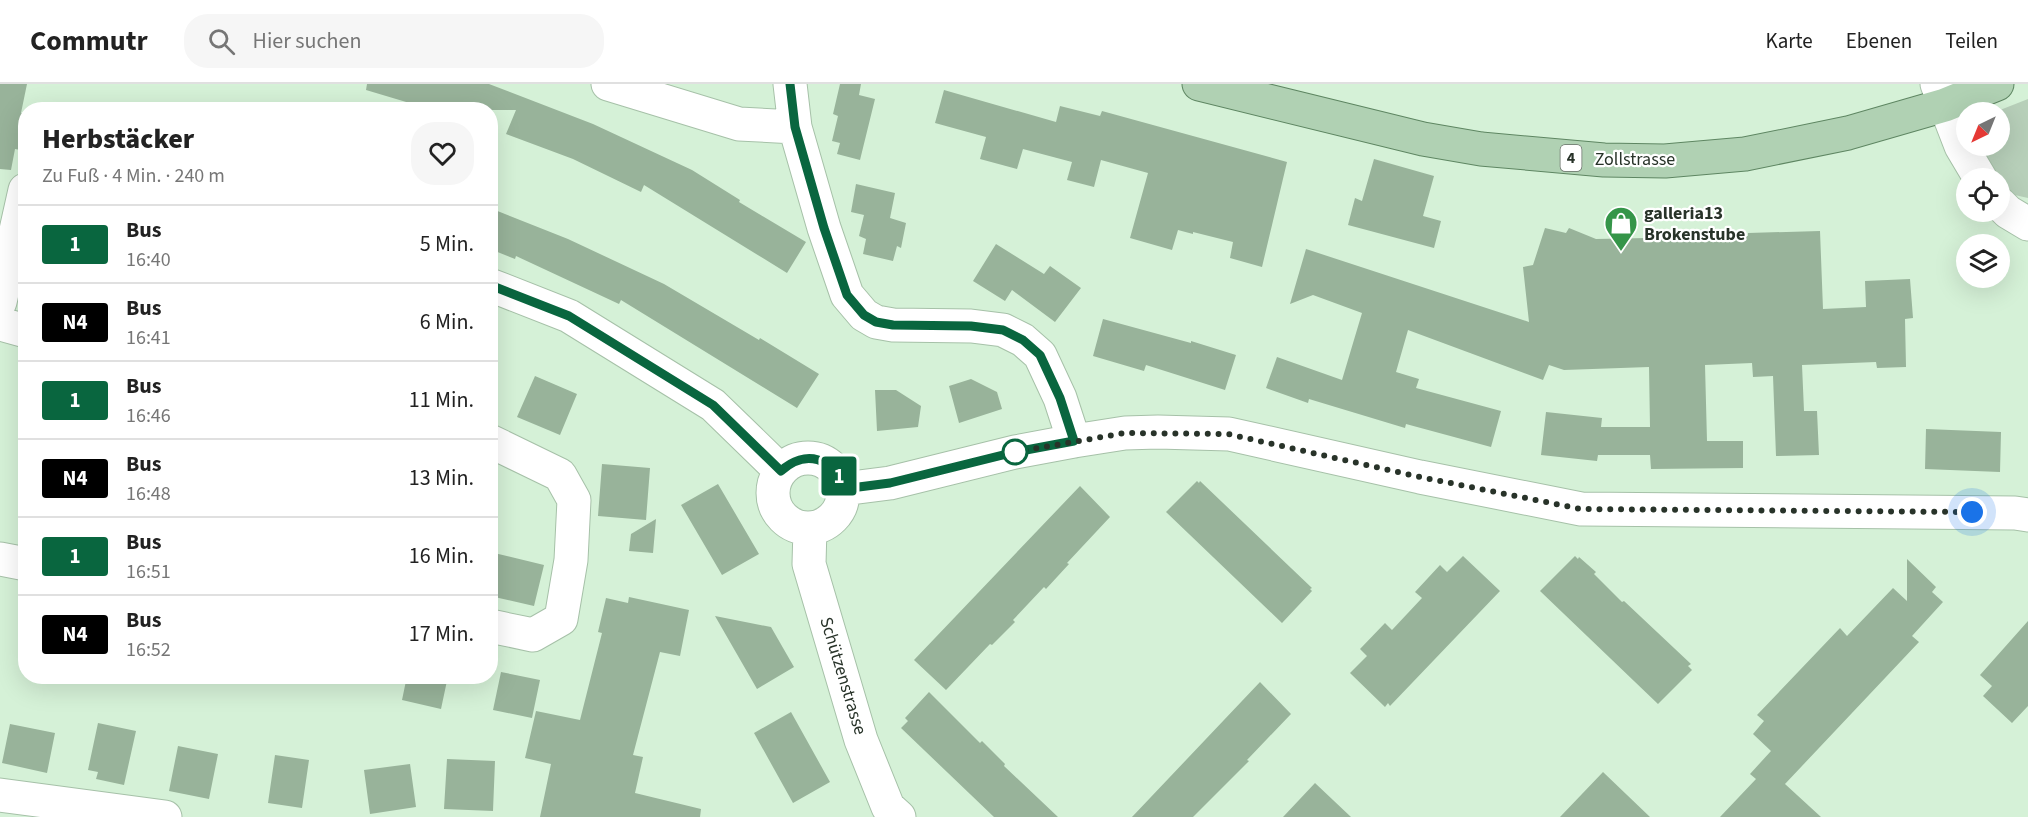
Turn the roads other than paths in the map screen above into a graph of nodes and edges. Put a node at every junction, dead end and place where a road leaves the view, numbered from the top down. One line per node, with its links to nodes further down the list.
1 (608, 84): 6 (street)
2 (790, 84): 6 (street)
3 (1199, 84): 5 (main road, Zollstrasse / 4)
4 (1997, 84): 5 (main road, Zollstrasse / 4)
5 (1941, 94): 7 (street)
6 (795, 127): 17 (street)
7 (1974, 168)
8 (0, 183): 9 (street)
9 (18, 188)
10 (2010, 211): 12 (street)
11 (18, 221): 14 (street)
12 (2028, 224)
13 (498, 288): 19 (street)
14 (0, 302)
15 (0, 324): 16 (street)
16 (18, 329)
17 (1074, 441): 20 (street); 21 (street)
18 (498, 445): 25 (street)
19 (781, 471): 20 (street); 22 (street)
20 (843, 489): 22 (street)
21 (2028, 515)
22 (810, 528): 27 (street, Schützenstrasse)
23 (0, 559): 24 (street)
24 (18, 562)
25 (498, 628)
26 (0, 795): 28 (street)
27 (889, 814)
28 (165, 817)

